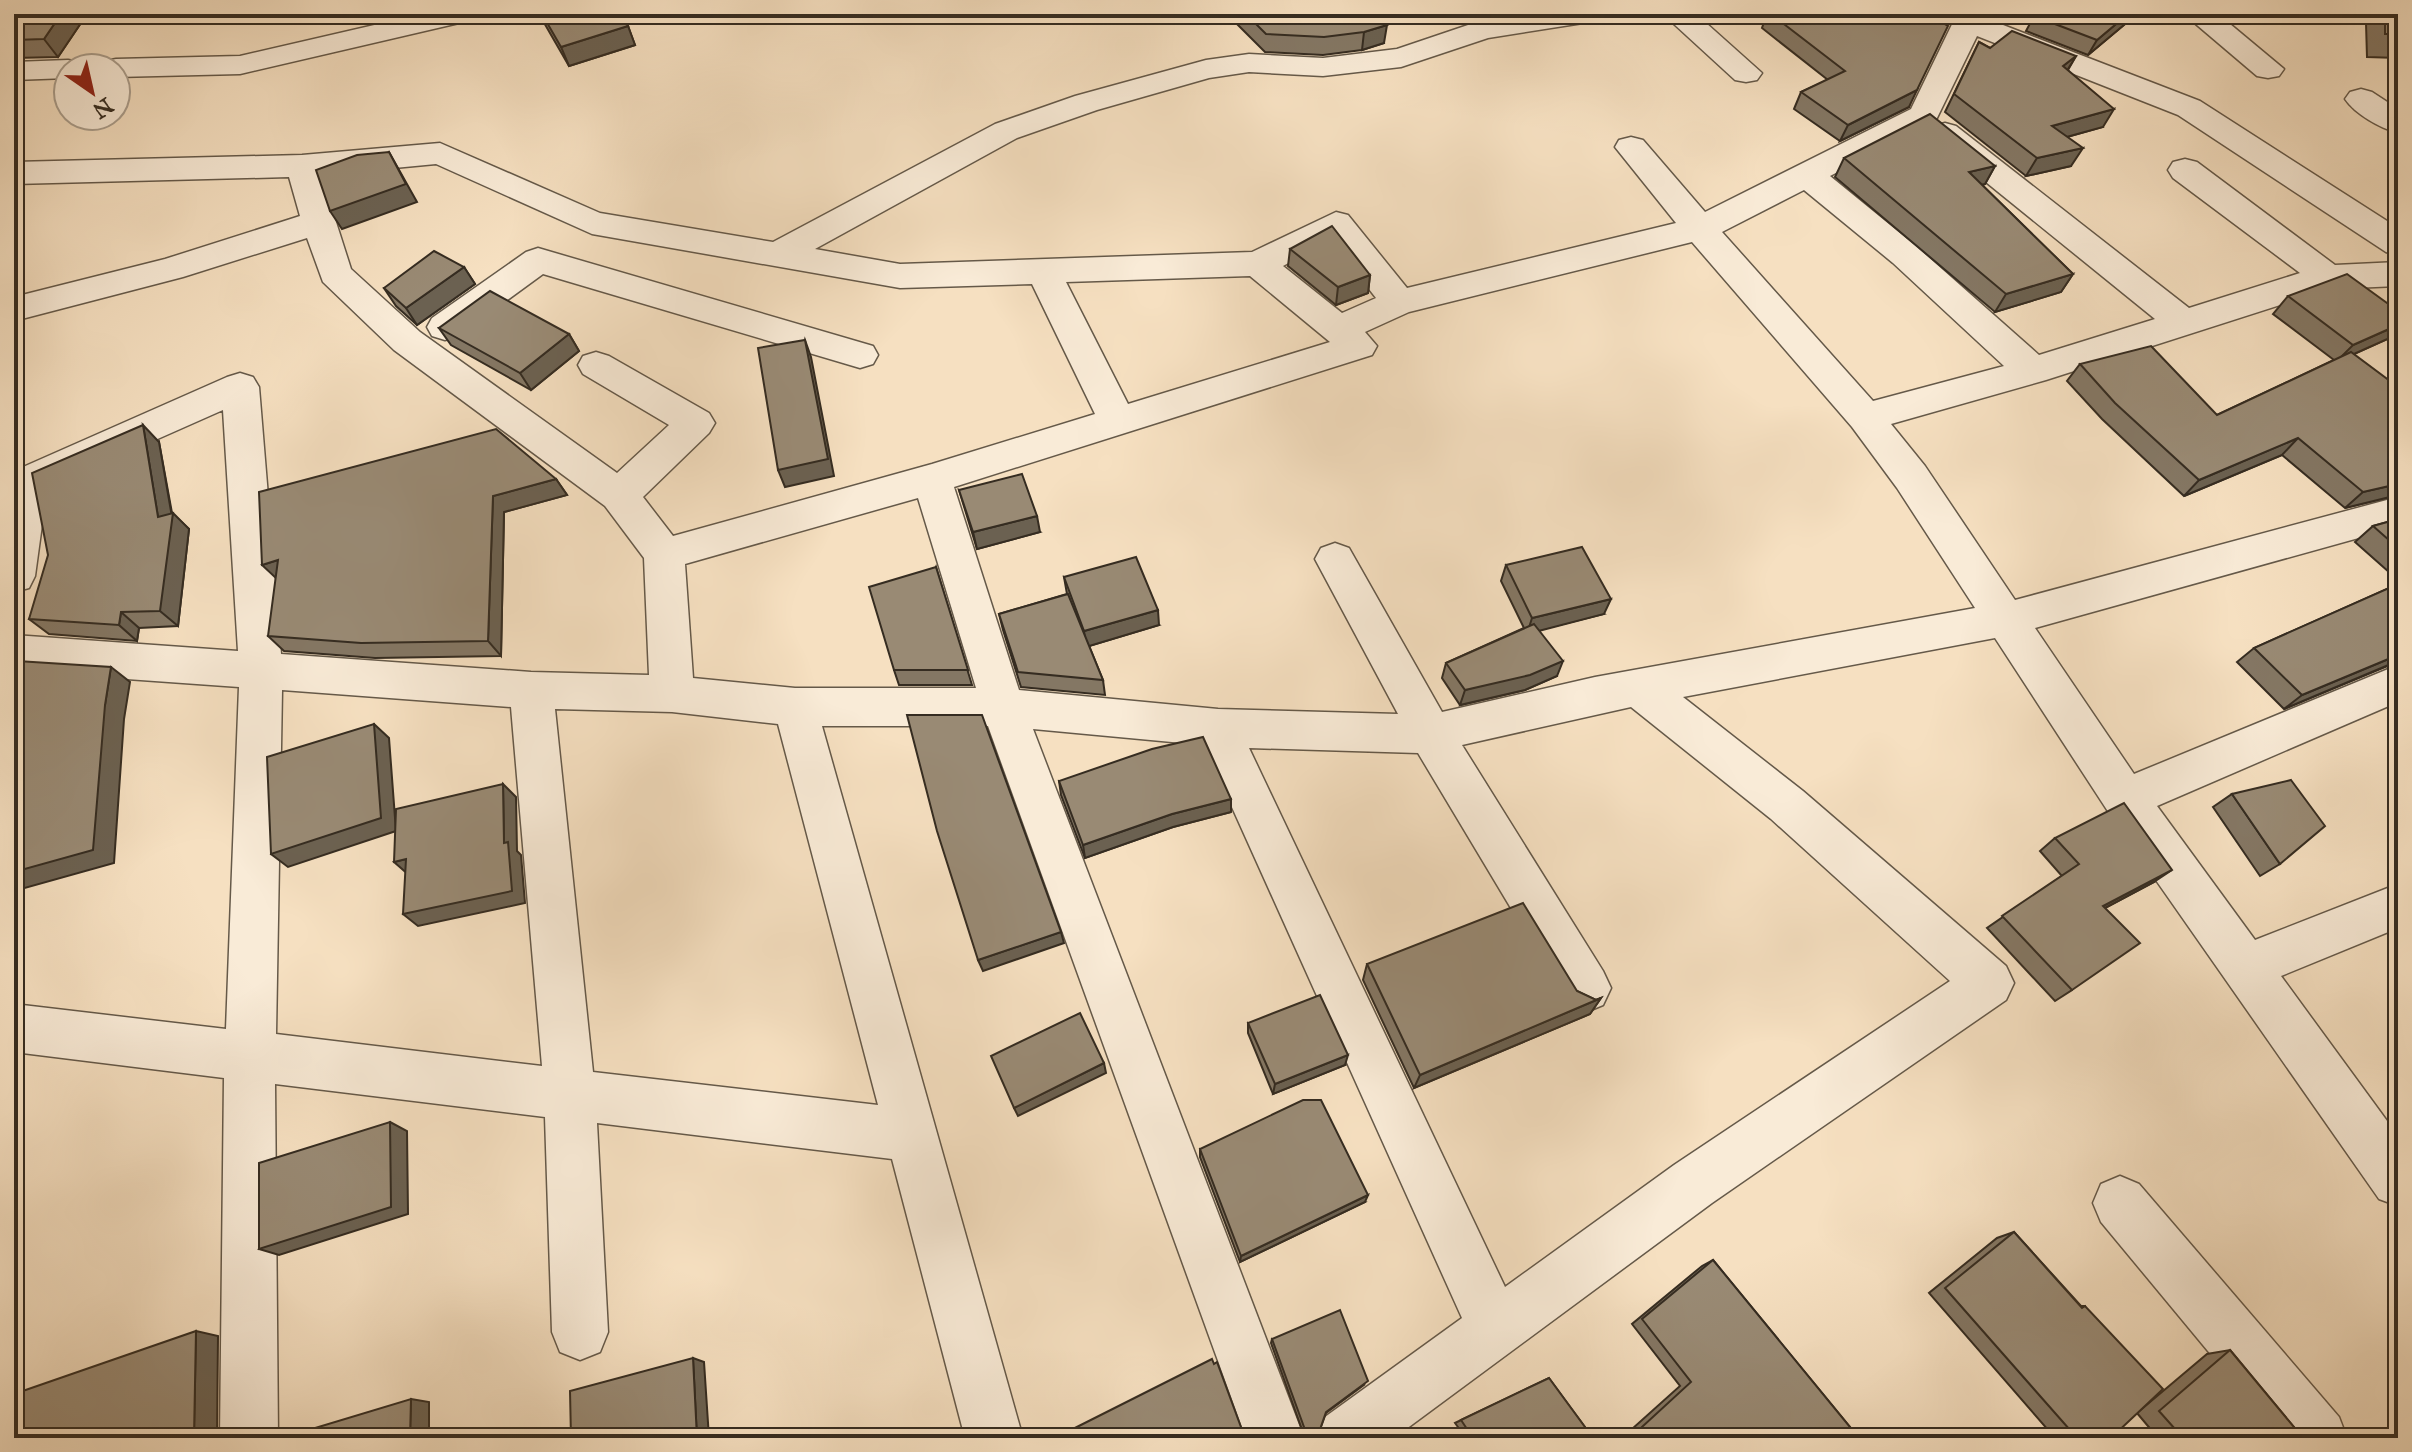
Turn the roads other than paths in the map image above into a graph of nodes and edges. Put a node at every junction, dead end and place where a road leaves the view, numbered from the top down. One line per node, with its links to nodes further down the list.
1 (461, 14): 6 (street)
2 (1583, 14): 23 (street)
3 (1678, 14): 11 (street)
4 (2199, 14): 8 (street)
5 (1970, 18): 13 (street); 22 (street)
6 (349, 26): 7 (street)
7 (132, 68)
8 (2268, 69)
9 (52, 70): 10 (street)
10 (14, 71)
11 (1746, 73)
12 (2361, 99): 14 (street)
13 (1924, 115): 19 (street); 30 (street)
14 (2398, 123)
15 (1631, 147): 21 (street)
16 (302, 166): 18 (street); 20 (street); 23 (street)
17 (2185, 170): 27 (street)
18 (14, 173)
19 (1807, 175): 21 (street); 35 (street)
20 (319, 222): 29 (street); 32 (street)
21 (1700, 229): 28 (street); 36 (street)
22 (2398, 244)
23 (777, 255): 25 (street)
24 (1258, 264): 25 (street); 28 (street); 31 (street)
25 (1043, 271): 37 (street)
26 (2398, 274): 27 (street)
27 (2328, 277): 30 (street)
28 (1399, 302): 31 (street)
29 (14, 309)
30 (2184, 323): 35 (street)
31 (1338, 329): 37 (street)
32 (417, 348): 33 (street); 39 (street)
33 (860, 355)
34 (596, 365): 39 (street)
35 (2033, 371): 36 (street)
36 (1865, 417): 44 (street)
37 (1118, 422): 38 (street)
38 (932, 479): 41 (street); 52 (street)
39 (619, 495): 41 (street)
40 (2398, 512): 44 (street)
41 (664, 554): 50 (street)
42 (1335, 559): 54 (street)
43 (14, 576): 46 (street)
44 (2007, 619): 48 (street); 55 (street)
45 (14, 653): 46 (street)
46 (261, 669): 49 (street); 60 (street)
47 (2398, 683): 55 (street)
48 (1638, 687): 54 (street); 65 (street)
49 (531, 690): 50 (street); 61 (street)
50 (672, 694): 51 (street)
51 (795, 707): 52 (street); 62 (street)
52 (1003, 707): 53 (street); 69 (street)
53 (1218, 728): 54 (street); 65 (street)
54 (1431, 734): 58 (street)
55 (2125, 799): 57 (street)
56 (2398, 906): 57 (street)
57 (2246, 967): 63 (street)
58 (1586, 988)
59 (14, 1028): 60 (street)
60 (250, 1057): 61 (street); 67 (street)
61 (570, 1096): 62 (street); 66 (street)
62 (911, 1135): 68 (street)
63 (2398, 1180)
64 (2120, 1203): 71 (street)
65 (1495, 1327): 70 (street)
66 (580, 1332)
67 (249, 1438)
68 (994, 1438)
69 (1275, 1438)
70 (1346, 1438)
71 (2318, 1438)

